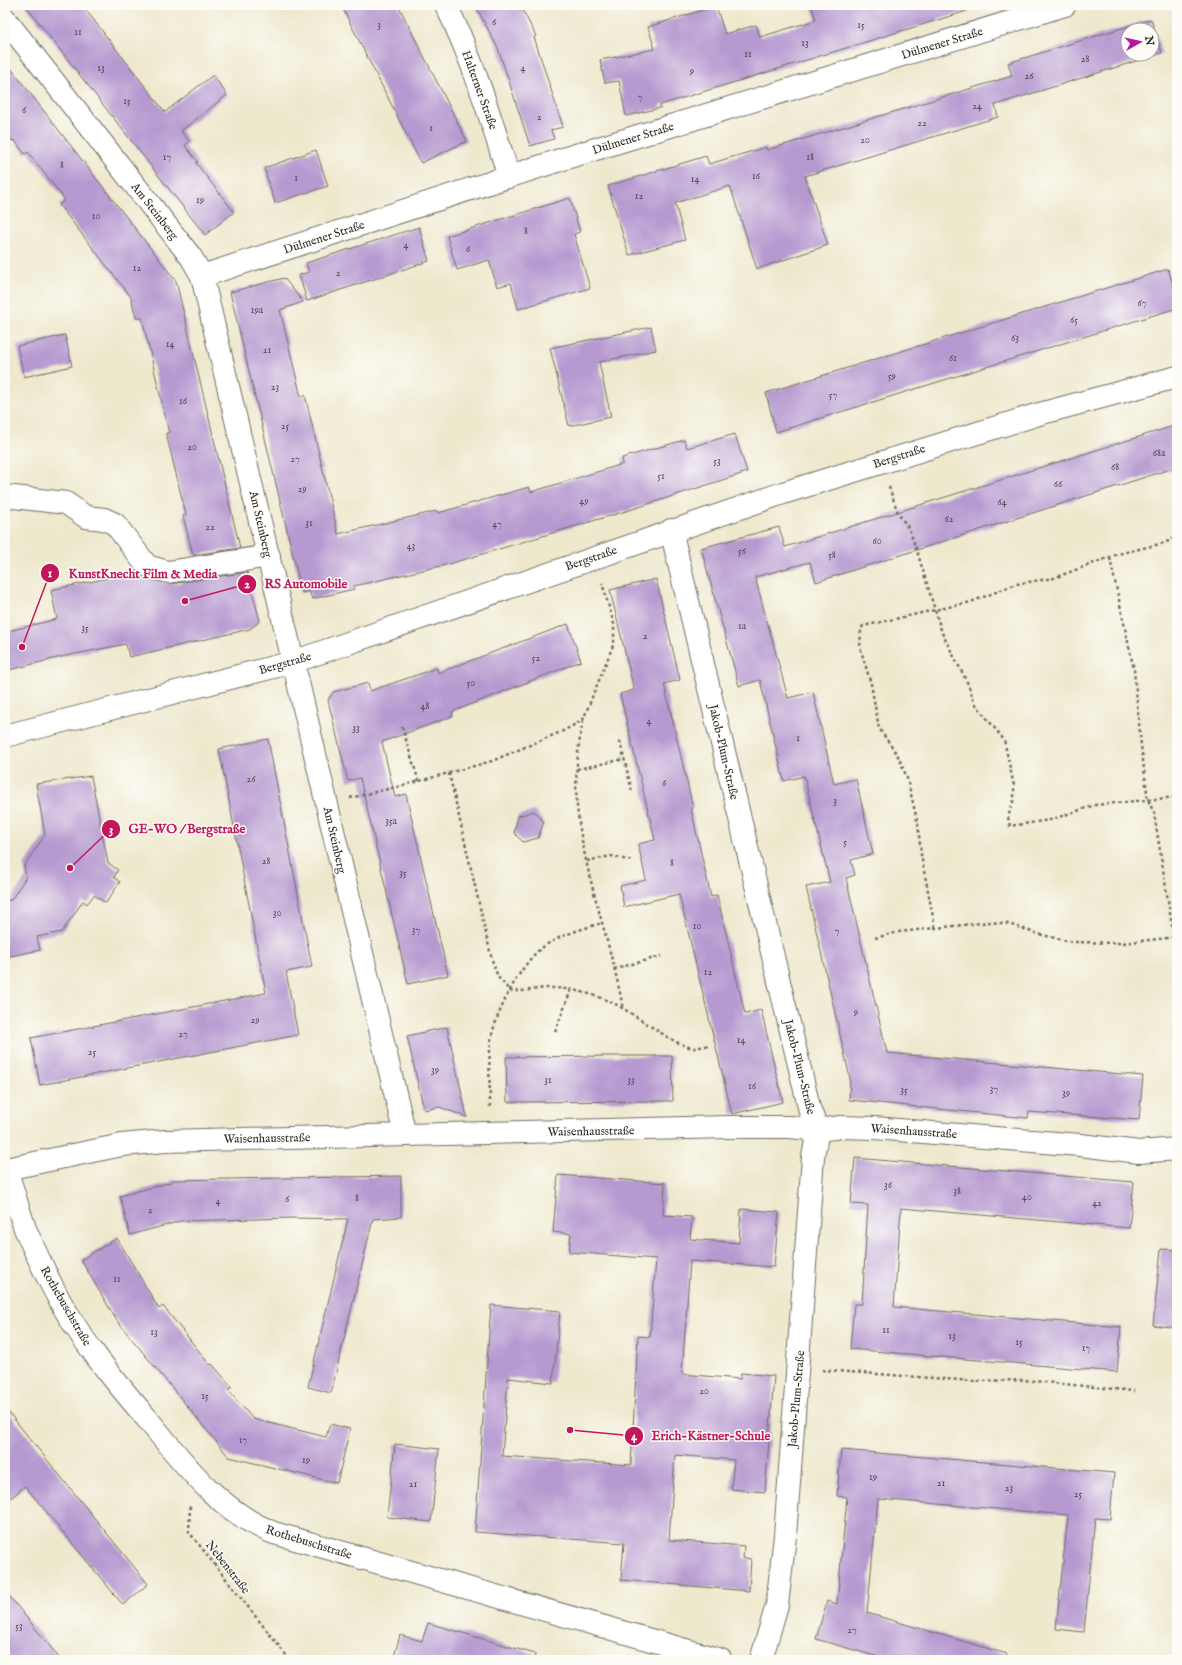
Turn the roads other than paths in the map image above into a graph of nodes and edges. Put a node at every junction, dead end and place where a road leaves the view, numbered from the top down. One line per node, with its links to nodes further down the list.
1 (446, 5): 4 (street, Halterner Straße)
2 (1065, 5): 4 (street, Dülmener Straße)
3 (5, 19): 5 (street, Am Steinberg)
4 (509, 177): 5 (street, Dülmener Straße)
5 (202, 276): 9 (street, Am Steinberg)
6 (1177, 377): 8 (street, Bergstraße)
7 (5, 496): 9 (street)
8 (671, 530): 10 (street, Bergstraße); 12 (street, Jakob-Plum-Straße)
9 (269, 556): 10 (street, Am Steinberg)
10 (293, 662): 11 (street, Bergstraße); 13 (street, Am Steinberg)
11 (5, 736)
12 (818, 1130): 13 (street, Waisenhausstraße); 14 (street, Waisenhausstraße); 17 (street, Jakob-Plum-Straße)
13 (405, 1136): 15 (street, Waisenhausstraße)
14 (1177, 1149)
15 (5, 1168): 16 (street, Rothebuschstraße)
16 (721, 1660)
17 (761, 1660)

